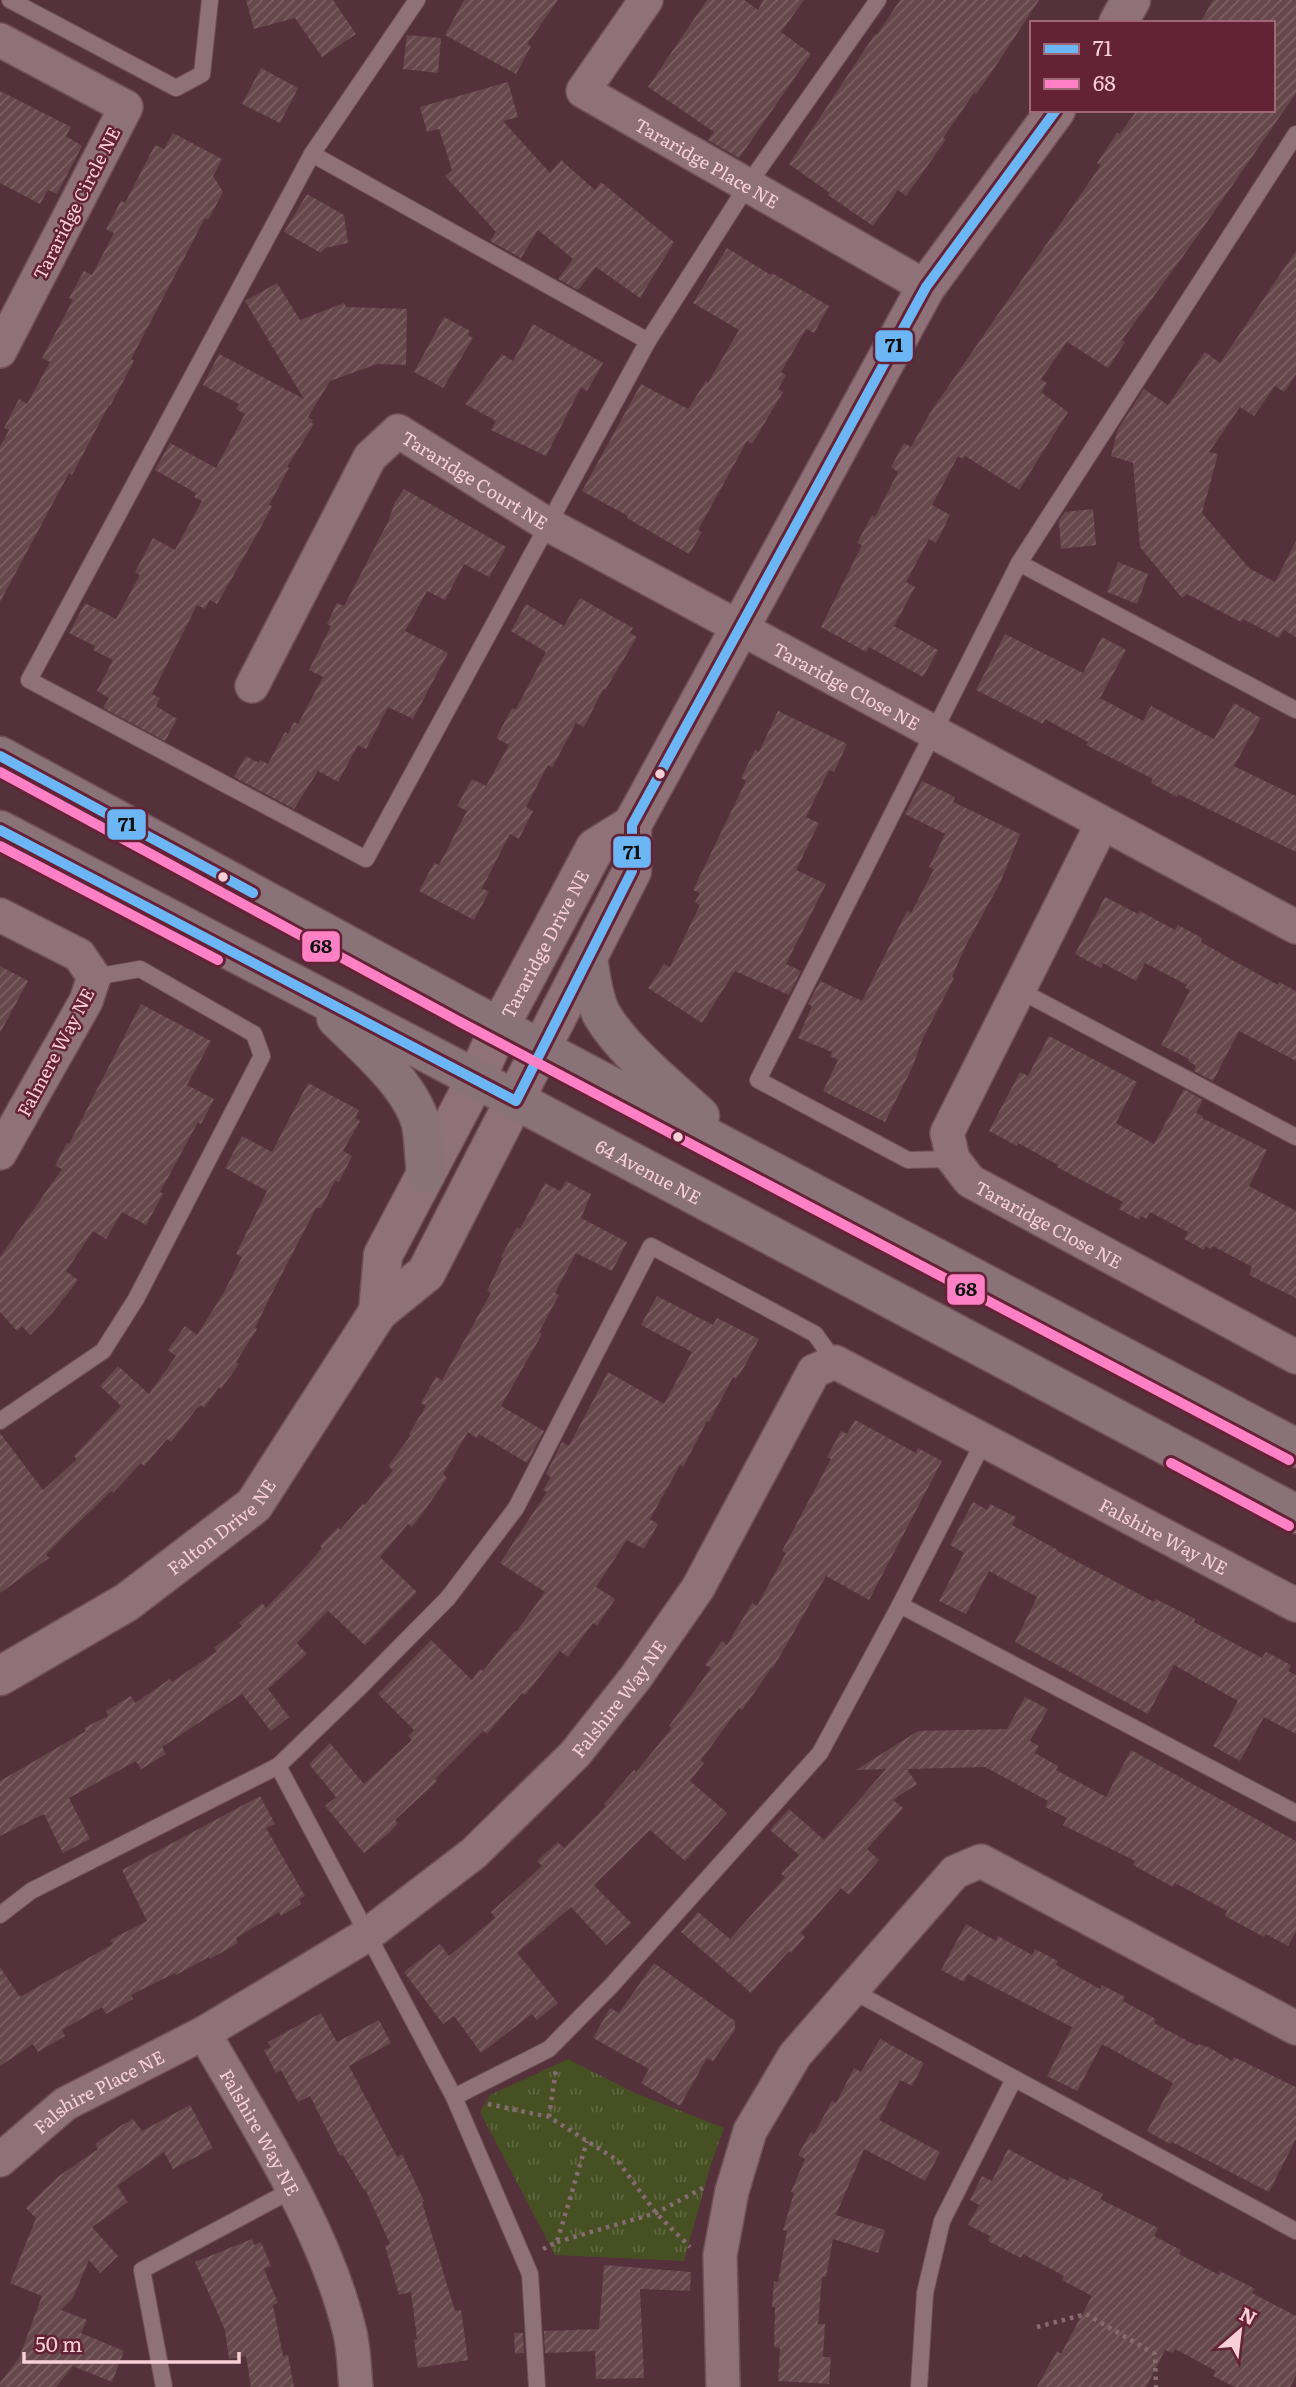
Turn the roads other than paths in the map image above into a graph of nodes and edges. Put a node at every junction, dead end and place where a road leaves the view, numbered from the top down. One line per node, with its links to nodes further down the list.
1 (10, 0): 2 (lane)
2 (210, 0)
3 (417, 0): 11 (lane)
4 (646, 0): 12 (street, Tararidge Place NE)
5 (878, 0): 12 (lane)
6 (1131, 0): 7 (street)
7 (1119, 21)
8 (0, 40): 15 (street, Tararidge Circle NE)
9 (1055, 112): 13 (street, Tararidge Drive NE)
10 (1296, 134): 17 (lane)
11 (312, 154): 14 (lane); 16 (lane)
12 (747, 186): 13 (street, Tararidge Place NE); 14 (lane)
13 (926, 287): 18 (street, Tararidge Drive NE)
14 (648, 341): 16 (lane)
15 (0, 351)
16 (547, 524): 18 (street, Tararidge Court NE); 19 (street, Tararidge Court NE)
17 (1019, 563): 20 (lane); 21 (lane)
18 (739, 629): 21 (street, Tararidge Close NE); 24 (street, Tararidge Drive NE)
19 (253, 686)
20 (1296, 710)
21 (932, 732): 23 (street, Tararidge Close NE); 39 (lane)
22 (0, 756): 32 (main road)
23 (1102, 824): 27 (street, Tararidge Close NE); 31 (street)
24 (632, 825): 28 (street, Tararidge Drive NE); 32 (street, Tararidge Drive NE)
25 (0, 830): 30 (main road, 64 Avenue NE)
26 (0, 915): 29 (street, Falmere Way NE)
27 (1296, 927)
28 (588, 958): 33 (street, Tararidge Drive NE); 37 (main road)
29 (94, 976): 38 (street, Falmere Way NE); 44 (lane)
30 (307, 990): 34 (main road, 64 Avenue NE); 40 (main road)
31 (1018, 990): 36 (lane); 39 (street)
32 (500, 1026): 33 (main road); 34 (street, Tararidge Drive NE)
33 (542, 1048): 35 (street, Tararidge Drive NE); 37 (main road)
34 (476, 1079): 35 (main road, 64 Avenue NE); 40 (street, Falton Drive NE)
35 (516, 1101): 41 (street, Falton Drive NE); 47 (main road, 64 Avenue NE)
36 (1296, 1137)
37 (738, 1151): 46 (main road)
38 (0, 1153)
39 (953, 1159): 42 (street, Tararidge Close NE)
40 (426, 1174): 41 (street, Falton Drive NE)
41 (378, 1312): 50 (street, Falton Drive NE)
42 (1296, 1357)
43 (835, 1362): 45 (street, Falshire Way NE); 51 (lane); 54 (street, Falshire Way NE)
44 (0, 1421)
45 (985, 1439): 48 (lane); 49 (street, Falshire Way NE)
46 (1296, 1448)
47 (1296, 1514)
48 (900, 1605): 52 (lane); 59 (lane)
49 (1296, 1605)
50 (0, 1676)
51 (278, 1766): 53 (lane); 54 (lane)
52 (1296, 1813)
53 (0, 1915)
54 (367, 1934): 57 (street, Falshire Way NE); 59 (lane)
55 (853, 1991): 56 (street); 58 (lane); 66 (street)
56 (1296, 2028)
57 (204, 2033): 60 (street, Falshire Place NE); 61 (street, Falshire Way NE)
58 (1014, 2080): 62 (lane); 67 (lane)
59 (461, 2093): 65 (lane)
60 (0, 2160)
61 (292, 2190): 63 (lane); 64 (street, Falshire Way NE)
62 (1296, 2231)
63 (164, 2387)
64 (356, 2387)
65 (537, 2387)
66 (723, 2387)
67 (919, 2387)

